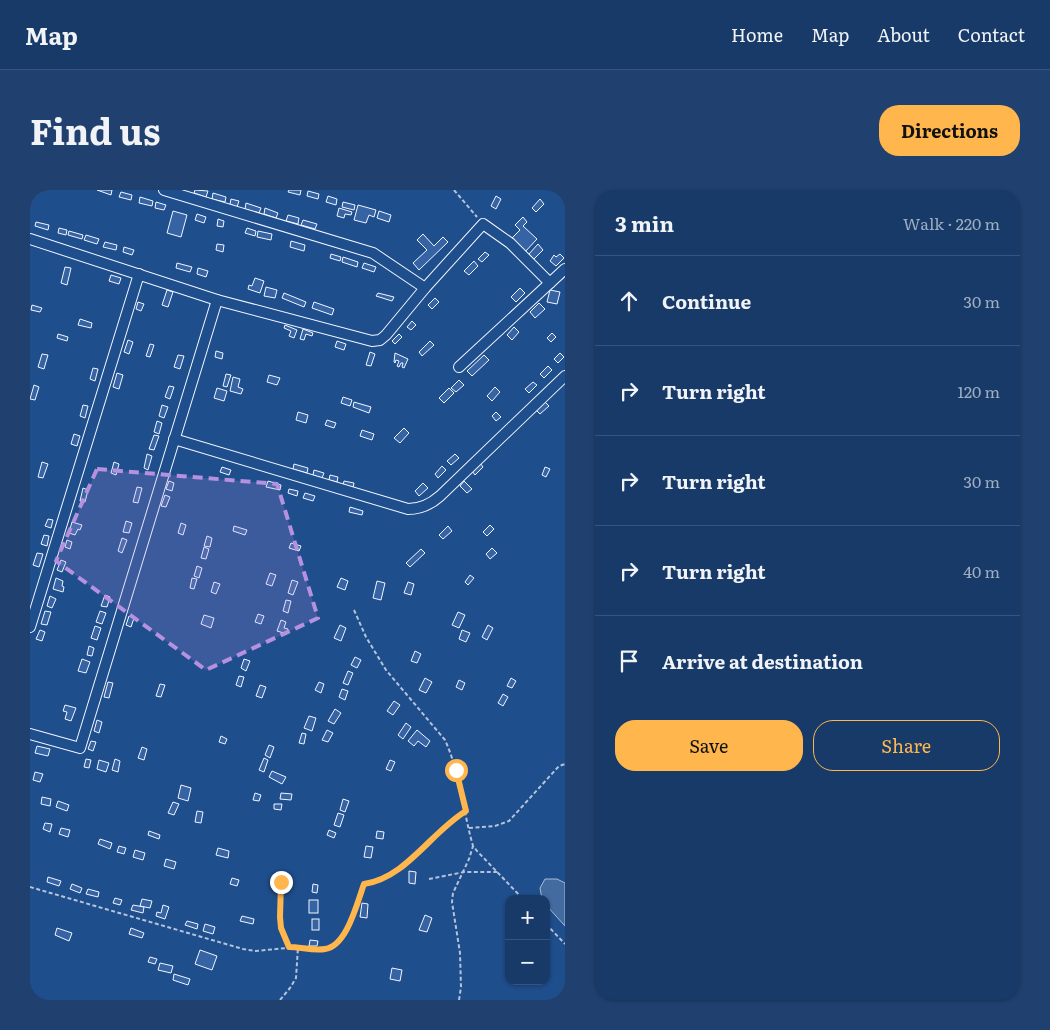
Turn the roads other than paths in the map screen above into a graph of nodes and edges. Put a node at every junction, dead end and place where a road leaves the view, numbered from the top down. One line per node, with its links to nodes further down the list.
1 (164, 190): 6 (street)
2 (30, 239): 4 (street)
3 (565, 269): 5 (street)
4 (139, 274): 7 (street); 11 (street)
5 (550, 283): 6 (street); 8 (street)
6 (425, 288): 7 (street)
7 (216, 300): 10 (street)
8 (459, 367)
9 (565, 376): 10 (street)
10 (174, 439): 12 (street)
11 (30, 627)
12 (30, 734)

